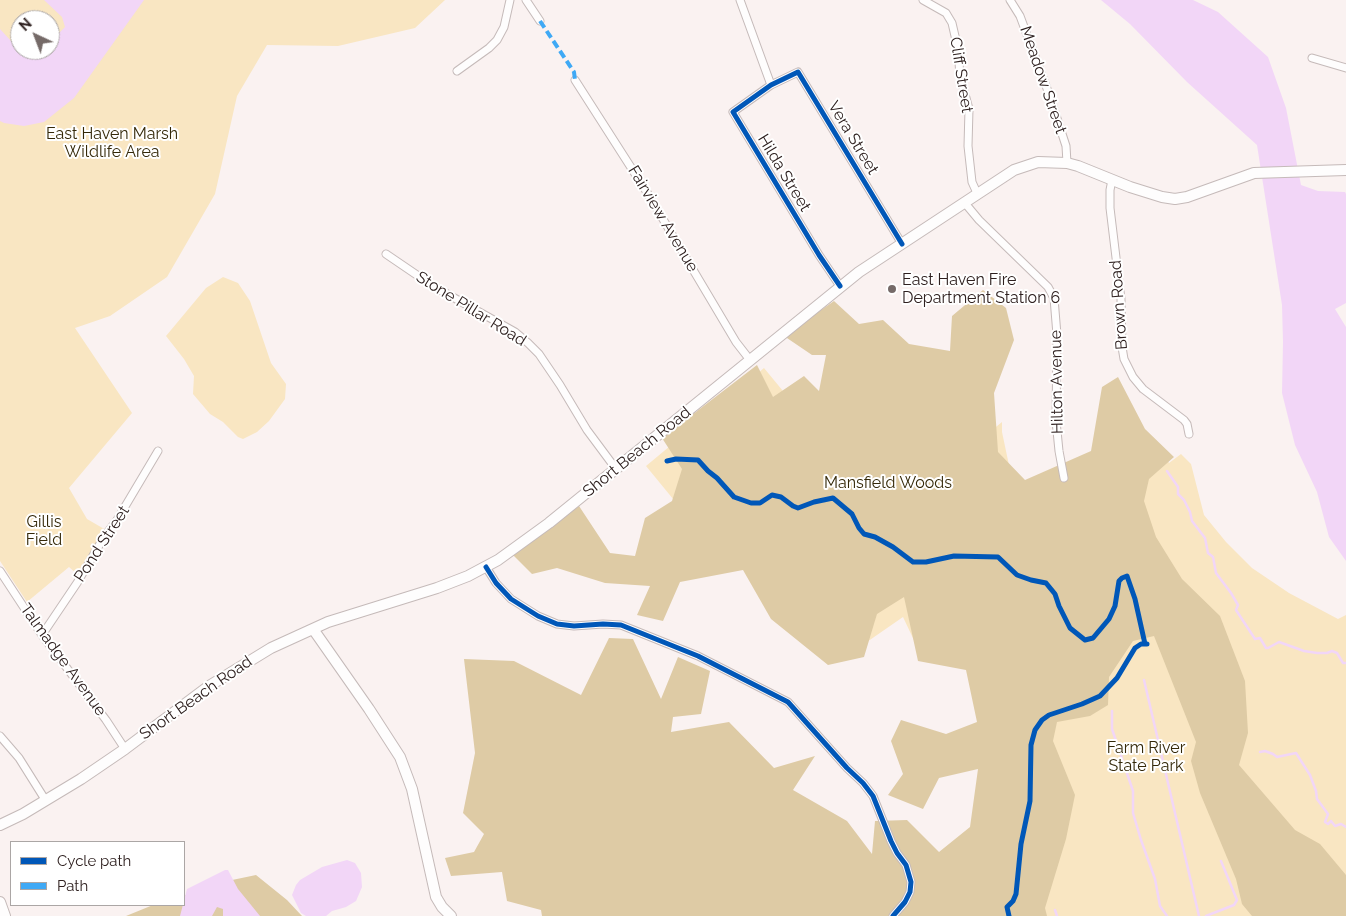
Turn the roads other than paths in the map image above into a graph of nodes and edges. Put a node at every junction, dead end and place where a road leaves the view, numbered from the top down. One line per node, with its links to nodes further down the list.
1 (510, 0): 9 (street)
2 (526, 0): 6 (street)
3 (740, 0): 11 (street)
4 (923, 0): 15 (street, Cliff Street)
5 (1010, 0): 12 (street, Meadow Street)
6 (540, 21)
7 (1312, 58): 8 (street)
8 (1346, 68)
9 (457, 71)
10 (575, 80): 20 (street, Fairview Avenue)
11 (770, 85): 17 (street, Vera Street); 19 (street, Hilda Street)
12 (1067, 163): 14 (main road, Short Beach Road); 15 (main road, Short Beach Road)
13 (1346, 170): 14 (main road, Short Beach Road)
14 (1112, 180): 21 (street, Brown Road)
15 (977, 193): 16 (main road, Short Beach Road)
16 (964, 202): 17 (main road, Short Beach Road); 24 (street, Hilton Avenue)
17 (902, 244): 19 (main road, Short Beach Road)
18 (386, 254): 23 (street, Stone Pillar Road)
19 (840, 286): 20 (main road, Short Beach Road)
20 (750, 360): 23 (main road, Short Beach Road)
21 (1189, 434)
22 (158, 450): 28 (street, Pond Street)
23 (616, 469): 25 (main road, Short Beach Road)
24 (1064, 478)
25 (486, 567): 27 (main road, Short Beach Road); 36 (street)
26 (0, 571): 28 (street, Talmadge Avenue)
27 (313, 628): 30 (main road, Short Beach Road); 35 (main road)
28 (42, 635): 30 (street, Talmadge Avenue)
29 (0, 736): 31 (street)
30 (125, 749): 31 (main road, Short Beach Road)
31 (46, 801): 32 (main road, Short Beach Road)
32 (0, 825)
33 (0, 902): 34 (main road)
34 (5, 916)
35 (451, 916)
36 (893, 916)

